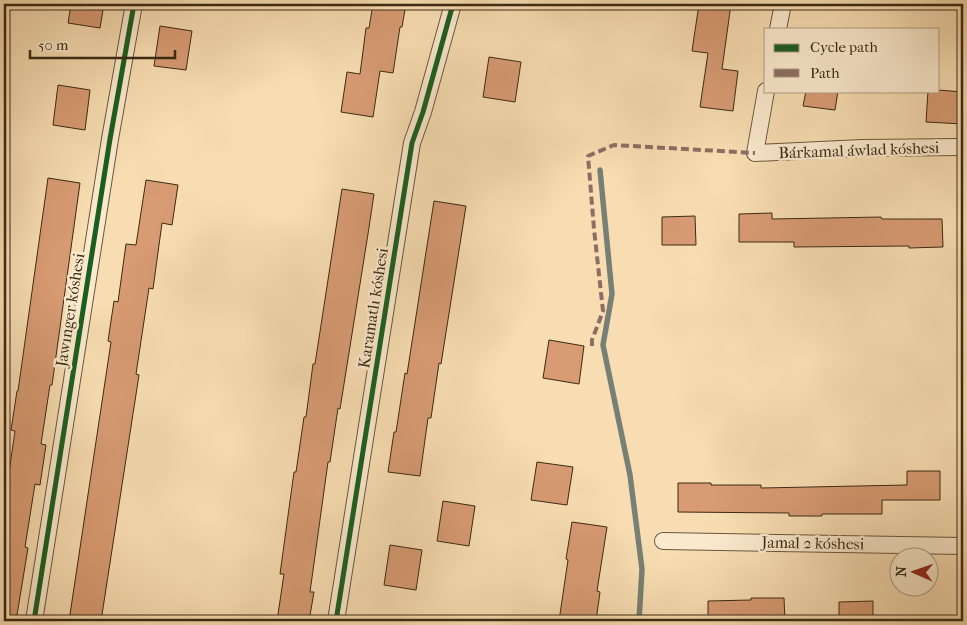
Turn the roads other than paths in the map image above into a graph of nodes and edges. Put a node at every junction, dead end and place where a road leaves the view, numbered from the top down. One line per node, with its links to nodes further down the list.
1 (134, 4): 9 (street, Jawınger kóshesi)
2 (453, 4): 10 (street, Karamatlı kóshesi)
3 (783, 4): 4 (street)
4 (778, 28)
5 (766, 92): 6 (street, Bárkamal áwlad kóshesi)
6 (963, 147)
7 (663, 540): 8 (street, Jamal 2 kóshesi)
8 (963, 546)
9 (34, 621)
10 (336, 621)

